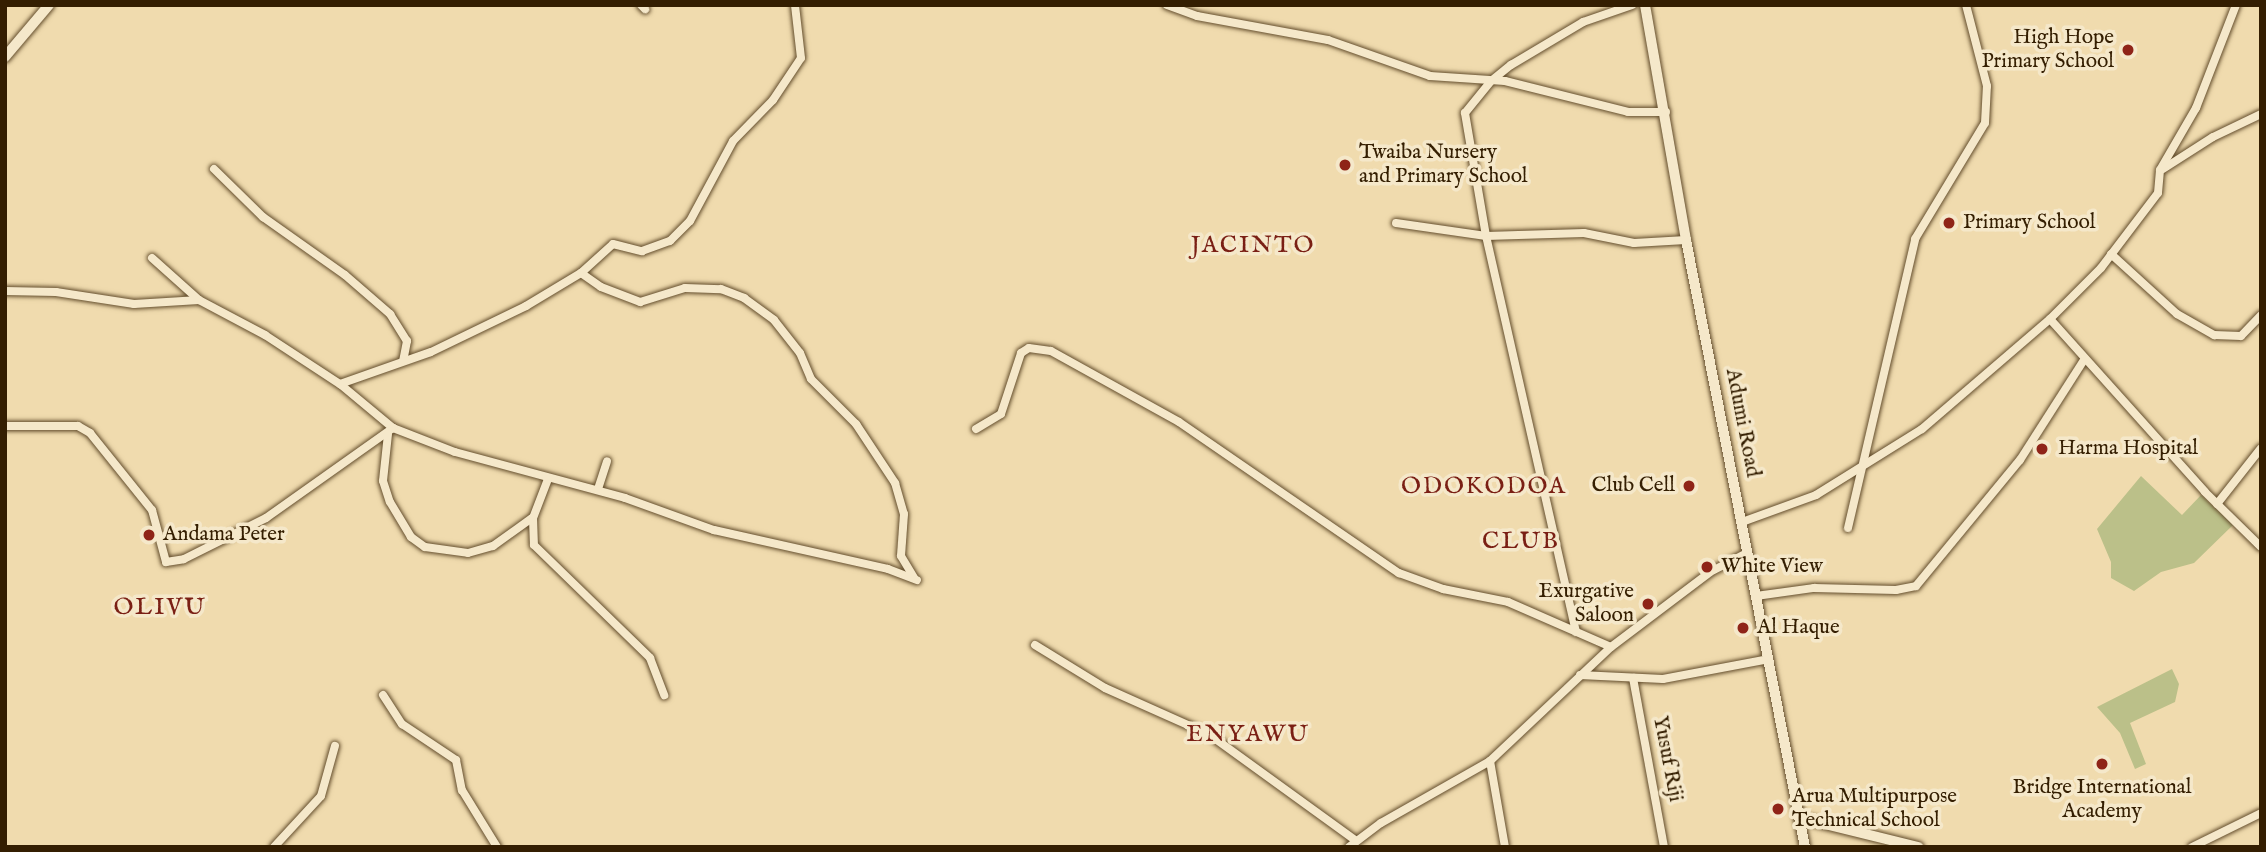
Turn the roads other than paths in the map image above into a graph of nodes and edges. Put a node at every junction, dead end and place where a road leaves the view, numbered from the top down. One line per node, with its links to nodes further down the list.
1 (49, 5): 8 (street)
2 (795, 5): 19 (street)
3 (1167, 5): 9 (street)
4 (1632, 5): 9 (street)
5 (1646, 5): 10 (main road, Adumi Road)
6 (1966, 5): 32 (street)
7 (2236, 5): 13 (street)
8 (5, 57)
9 (1491, 81): 10 (street); 15 (street)
10 (1666, 112): 16 (main road, Adumi Road)
11 (2261, 114): 13 (street)
12 (214, 169): 25 (street)
13 (2160, 170): 17 (street)
14 (1396, 223): 15 (street)
15 (1486, 236): 16 (street); 42 (street)
16 (1686, 240): 37 (main road, Adumi Road)
17 (2111, 254): 22 (street); 23 (street)
18 (152, 258): 21 (street)
19 (582, 273): 25 (street); 34 (street)
20 (5, 291): 21 (street)
21 (199, 300): 26 (street)
22 (2261, 315)
23 (2050, 319): 24 (street); 32 (street)
24 (2084, 360): 35 (street); 41 (street)
25 (403, 361): 26 (street)
26 (340, 384): 29 (street)
27 (5, 426): 29 (street)
28 (976, 429): 42 (street)
29 (391, 431): 33 (street); 36 (street)
30 (2261, 448): 35 (street)
31 (607, 461): 34 (street)
32 (1860, 470): 37 (street); 38 (street)
33 (548, 479): 34 (street); 36 (street)
34 (598, 489)
35 (2217, 504): 39 (street)
36 (533, 518): 49 (street)
37 (1742, 522): 40 (main road, Adumi Road)
38 (1848, 528)
39 (2261, 547)
40 (1747, 553): 41 (main road, Adumi Road); 44 (street)
41 (1756, 596): 45 (main road, Adumi Road)
42 (1576, 632): 44 (street)
43 (1035, 645): 54 (street)
44 (1611, 648): 46 (street)
45 (1769, 659): 47 (street); 53 (main road, Adumi Road)
46 (1580, 676): 47 (street); 51 (street)
47 (1633, 678): 58 (street, Yusuf Riji)
48 (383, 695): 56 (street)
49 (664, 695)
50 (335, 746): 55 (street)
51 (1490, 761): 54 (street); 57 (street)
52 (2261, 813): 61 (street)
53 (1801, 818): 59 (main road, Adumi Road); 60 (street)
54 (1352, 844)
55 (274, 847)
56 (497, 847)
57 (1505, 847)
58 (1664, 847)
59 (1805, 847)
60 (1917, 847)
61 (2192, 847)

